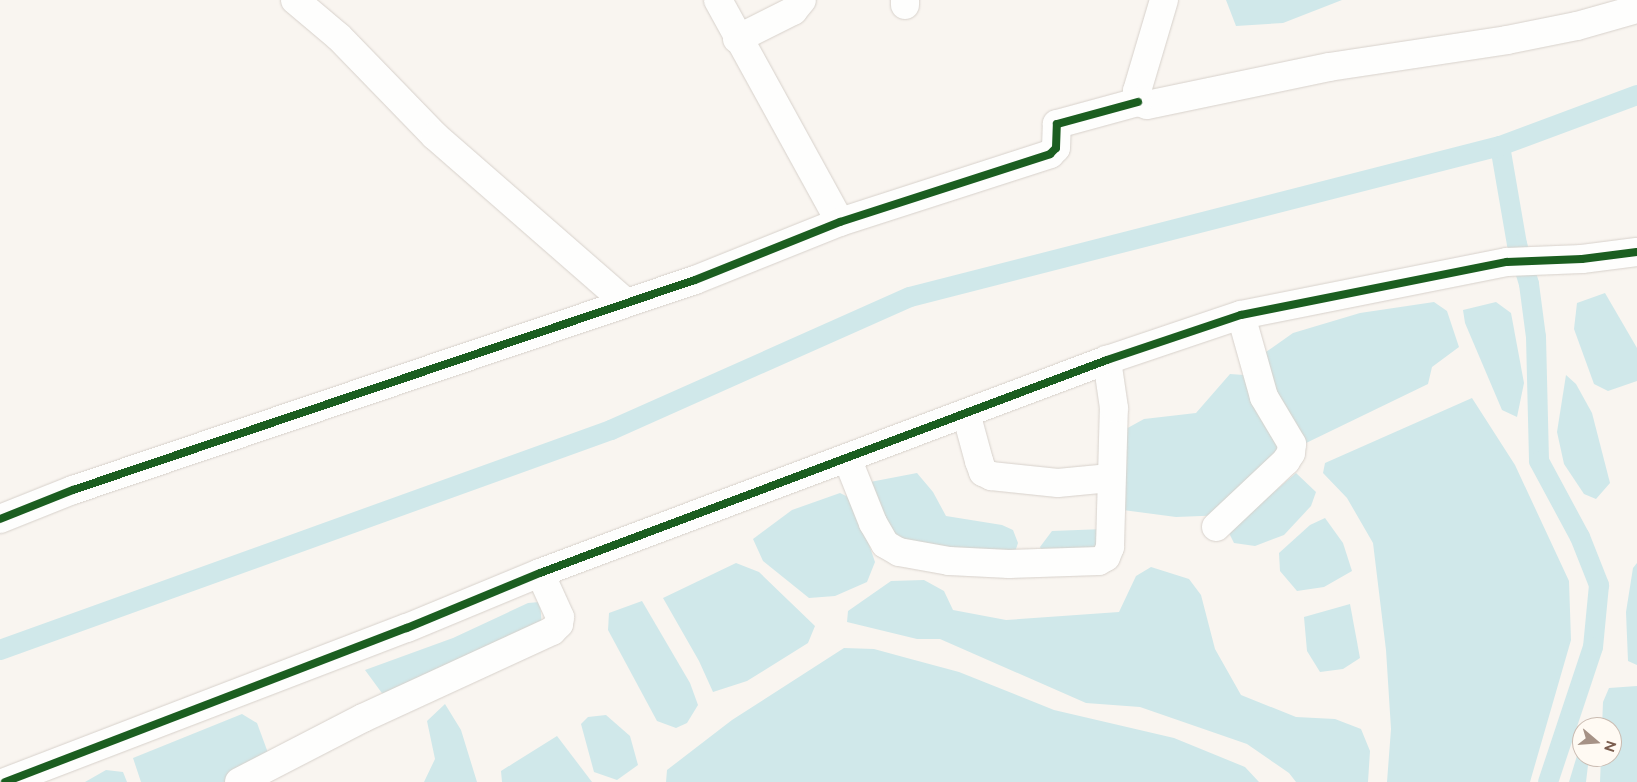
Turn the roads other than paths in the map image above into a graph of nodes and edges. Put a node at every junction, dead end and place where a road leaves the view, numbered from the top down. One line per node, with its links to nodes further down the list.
1 (295, 0): 10 (street)
2 (718, 0): 6 (street)
3 (802, 0): 6 (street)
4 (1164, 0): 7 (street)
5 (1637, 9): 7 (street)
6 (737, 38): 8 (street)
7 (1138, 102): 8 (street)
8 (840, 222): 10 (street)
9 (1637, 252): 11 (street)
10 (625, 302): 16 (street)
11 (1241, 315): 12 (street); 17 (street)
12 (1107, 360): 13 (street); 15 (street)
13 (966, 413): 14 (street); 15 (street)
14 (848, 458): 15 (street); 18 (street)
15 (1110, 478)
16 (0, 519)
17 (1216, 527)
18 (540, 573): 19 (street); 20 (street)
19 (5, 782)
20 (239, 782)

